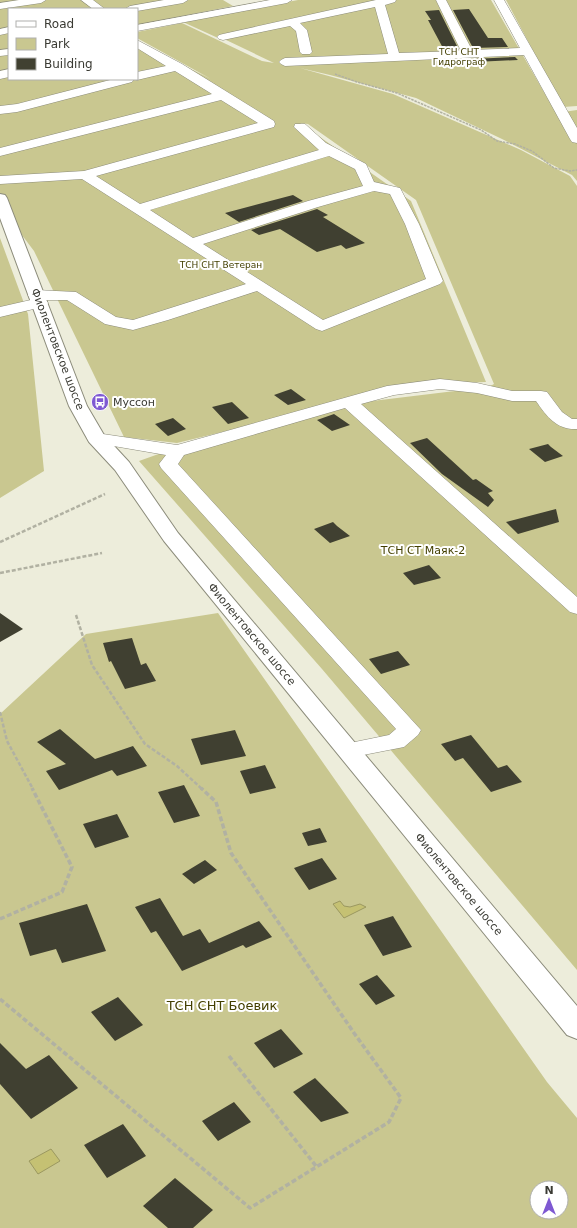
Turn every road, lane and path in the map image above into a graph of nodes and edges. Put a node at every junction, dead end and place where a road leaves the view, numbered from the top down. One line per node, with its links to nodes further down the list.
1 (41, 0): 9 (street)
2 (86, 0): 10 (street)
3 (183, 0): 11 (street)
4 (287, 0): 13 (street)
5 (391, 0): 8 (street)
6 (440, 0): 18 (street)
7 (499, 0): 16 (street)
8 (379, 3): 12 (street); 19 (street)
9 (0, 6)
10 (98, 8)
11 (136, 8)
12 (292, 22): 14 (street); 17 (street)
13 (138, 28)
14 (223, 37)
15 (138, 44): 21 (street)
16 (527, 51): 18 (street); 28 (street)
17 (306, 52)
18 (468, 53): 19 (street)
19 (395, 58): 20 (street)
20 (285, 62)
21 (178, 67): 23 (street); 25 (street)
22 (334, 74): 31 (path)
23 (138, 76)
24 (124, 80): 26 (street)
25 (224, 95): 30 (street); 32 (street)
26 (0, 110)
27 (300, 127): 29 (street)
28 (577, 139)
29 (330, 151): 34 (street); 36 (street)
30 (0, 152)
31 (577, 170)
32 (85, 175): 33 (street); 36 (street)
33 (0, 180)
34 (371, 188): 37 (street); 38 (street)
35 (0, 198): 40 (main road, Фиолентовское шоссе)
36 (138, 209): 37 (street)
37 (191, 243): 38 (street)
38 (257, 286): 40 (street)
39 (0, 295): 41 (street)
40 (38, 299): 41 (street); 45 (main road, Фиолентовское шоссе)
41 (17, 308): 42 (street)
42 (0, 312)
43 (348, 402): 44 (street); 46 (street); 51 (street)
44 (577, 424)
45 (96, 438): 46 (street); 54 (main road, Фиолентовское шоссе)
46 (178, 451): 54 (street)
47 (105, 494): 48 (path)
48 (0, 542)
49 (102, 553): 50 (path)
50 (0, 573)
51 (577, 608)
52 (76, 615): 59 (path)
53 (0, 712): 55 (path)
54 (348, 750): 57 (main road, Фиолентовское шоссе)
55 (0, 919)
56 (0, 999): 59 (path)
57 (577, 1027)
58 (229, 1056): 59 (path)
59 (316, 1166)

